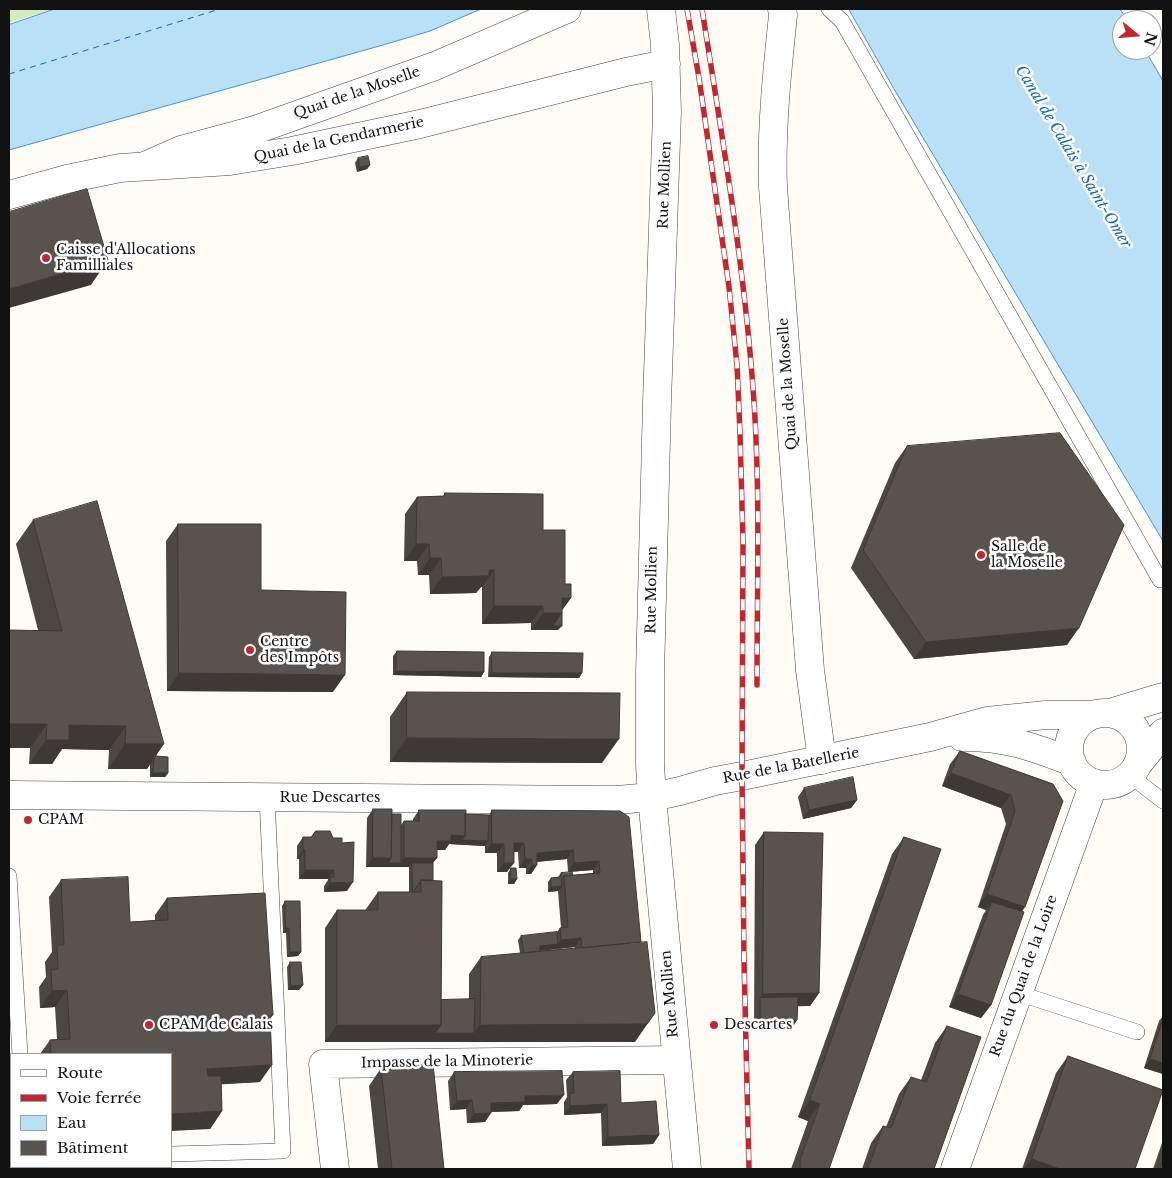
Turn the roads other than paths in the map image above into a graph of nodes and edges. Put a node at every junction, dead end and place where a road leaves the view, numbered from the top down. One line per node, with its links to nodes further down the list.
1 (567, 9): 6 (street, Quai de la Moselle)
2 (661, 9): 5 (street, Rue Mollien)
3 (782, 9): 13 (street, Quai de la Moselle)
4 (829, 9): 8 (lane)
5 (666, 64): 6 (street, Quai de la Gendarmerie); 19 (street, Rue Mollien)
6 (143, 167): 7 (street, Quai de la Gendarmerie)
7 (9, 195)
8 (1160, 580)
9 (1163, 697): 10 (street, Rue de la Batellerie)
10 (1101, 714): 12 (street, Rue de la Batellerie); 14 (street); 15 (street)
11 (1163, 733): 15 (street)
12 (930, 737): 13 (street, Rue de la Batellerie); 14 (street, Rue de la Batellerie)
13 (822, 760): 19 (street, Rue de la Batellerie)
14 (1072, 762): 16 (street)
15 (1133, 770): 16 (street); 20 (lane)
16 (1094, 783): 22 (street, Rue du Quai de la Loire)
17 (9, 795): 18 (street, Rue Descartes)
18 (267, 797): 19 (street, Rue Descartes); 26 (lane)
19 (652, 797): 25 (street, Rue Mollien)
20 (1163, 801)
21 (9, 876): 24 (lane)
22 (1018, 993): 23 (lane); 29 (street, Rue du Quai de la Loire)
23 (1137, 1032)
24 (20, 1053)
25 (676, 1060): 27 (street, Impasse de la Minoterie); 28 (street, Rue Mollien)
26 (172, 1154)
27 (335, 1169)
28 (687, 1169)
29 (956, 1169)

